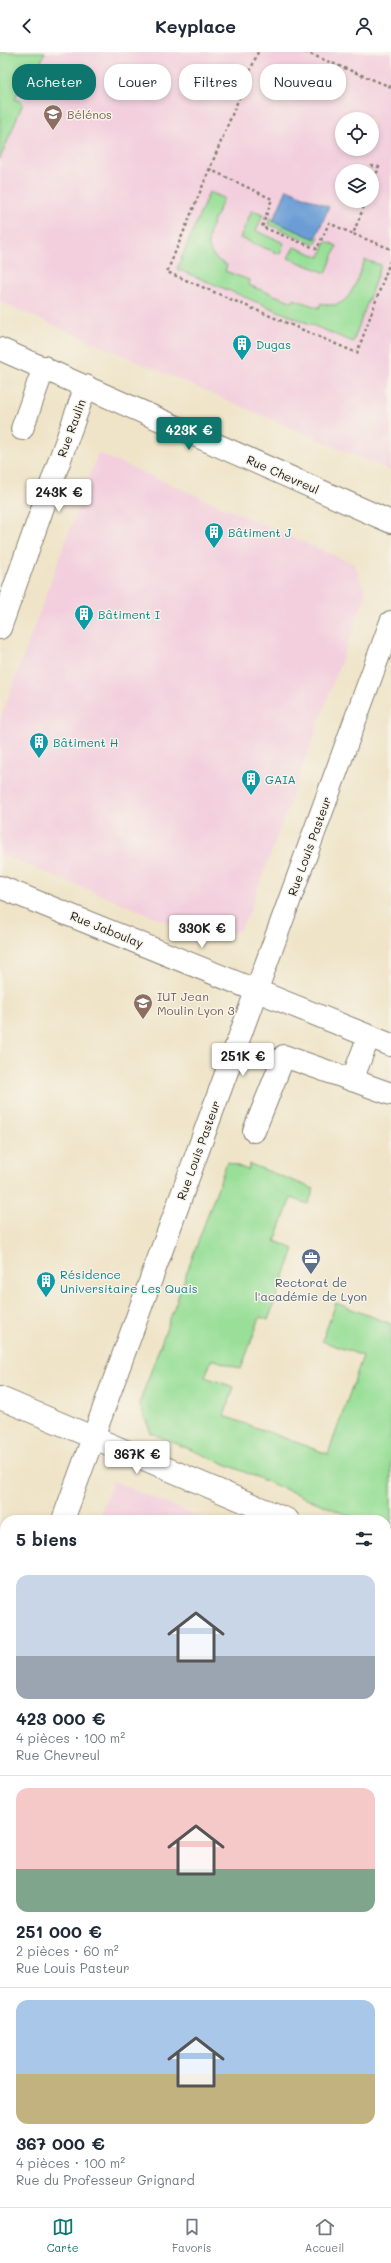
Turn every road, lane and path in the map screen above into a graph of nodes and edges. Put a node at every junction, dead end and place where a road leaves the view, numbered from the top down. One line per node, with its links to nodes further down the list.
1 (258, 52): 4 (path)
2 (305, 52): 3 (path)
3 (391, 88)
4 (210, 169): 6 (path); 8 (path)
5 (363, 208): 6 (path)
6 (353, 234): 7 (path)
7 (391, 249)
8 (391, 259)
9 (0, 349): 10 (street, Rue Chevreul)
10 (44, 367): 11 (street, Rue Chevreul); 12 (street)
11 (86, 386): 13 (street, Rue Chevreul); 15 (street, Rue Raulin)
12 (22, 429)
13 (391, 522)
14 (391, 622): 17 (street, Rue Louis Pasteur)
15 (0, 628)
16 (0, 887): 17 (street, Rue Jaboulay)
17 (256, 989): 18 (street, Rue Jaboulay); 24 (street, Rue Louis Pasteur)
18 (369, 1036): 19 (street, Rue Jaboulay); 20 (street)
19 (391, 1045)
20 (352, 1080): 21 (street); 22 (street)
21 (391, 1094)
22 (254, 1131)
23 (0, 1398): 24 (street)
24 (93, 1437): 25 (street, Rue Louis Pasteur); 26 (street)
25 (65, 1515)
26 (276, 1515)

